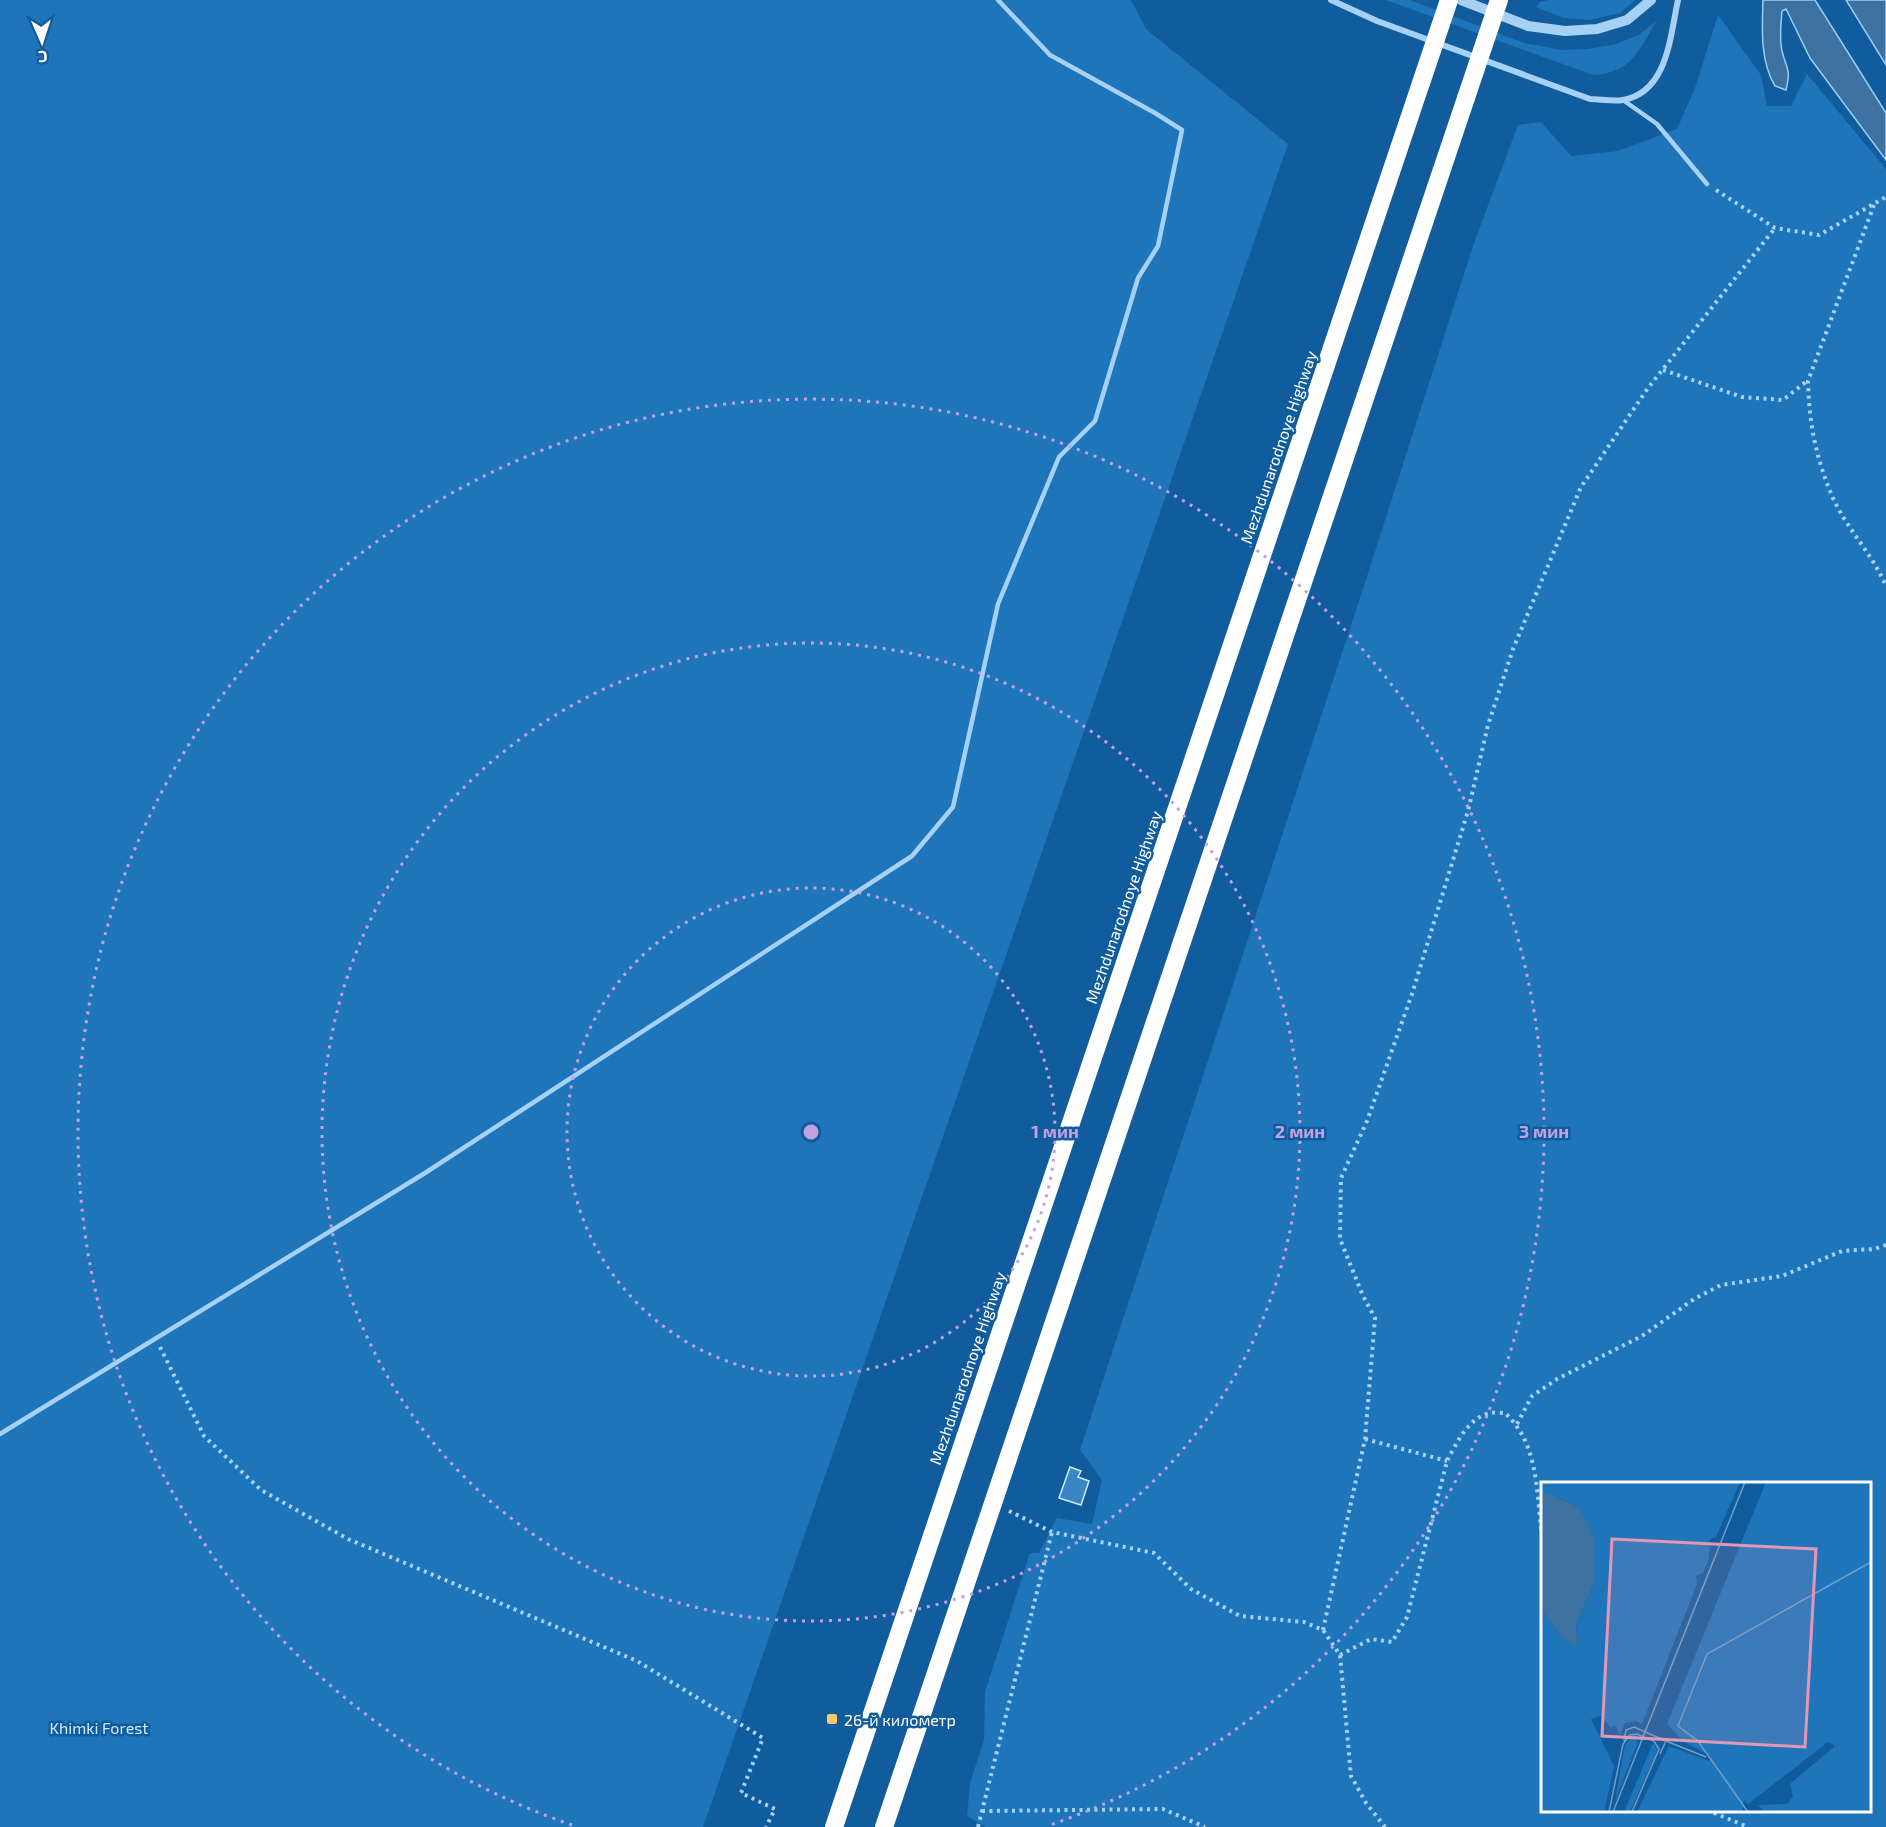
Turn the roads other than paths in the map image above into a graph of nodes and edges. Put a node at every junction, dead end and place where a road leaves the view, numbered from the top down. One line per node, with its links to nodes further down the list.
1 (998, 0): 10 (lane)
2 (1331, 0): 8 (street)
3 (1449, 0): 11 (highway, Mezhdunarodnoye Highway, bridge)
4 (1461, 0): 6 (street)
5 (1499, 0): 12 (highway, bridge)
6 (1651, 0)
7 (1678, 0): 8 (street)
8 (1623, 100): 9 (lane)
9 (1707, 184)
10 (0, 1434)
11 (834, 1827)
12 (884, 1827)

